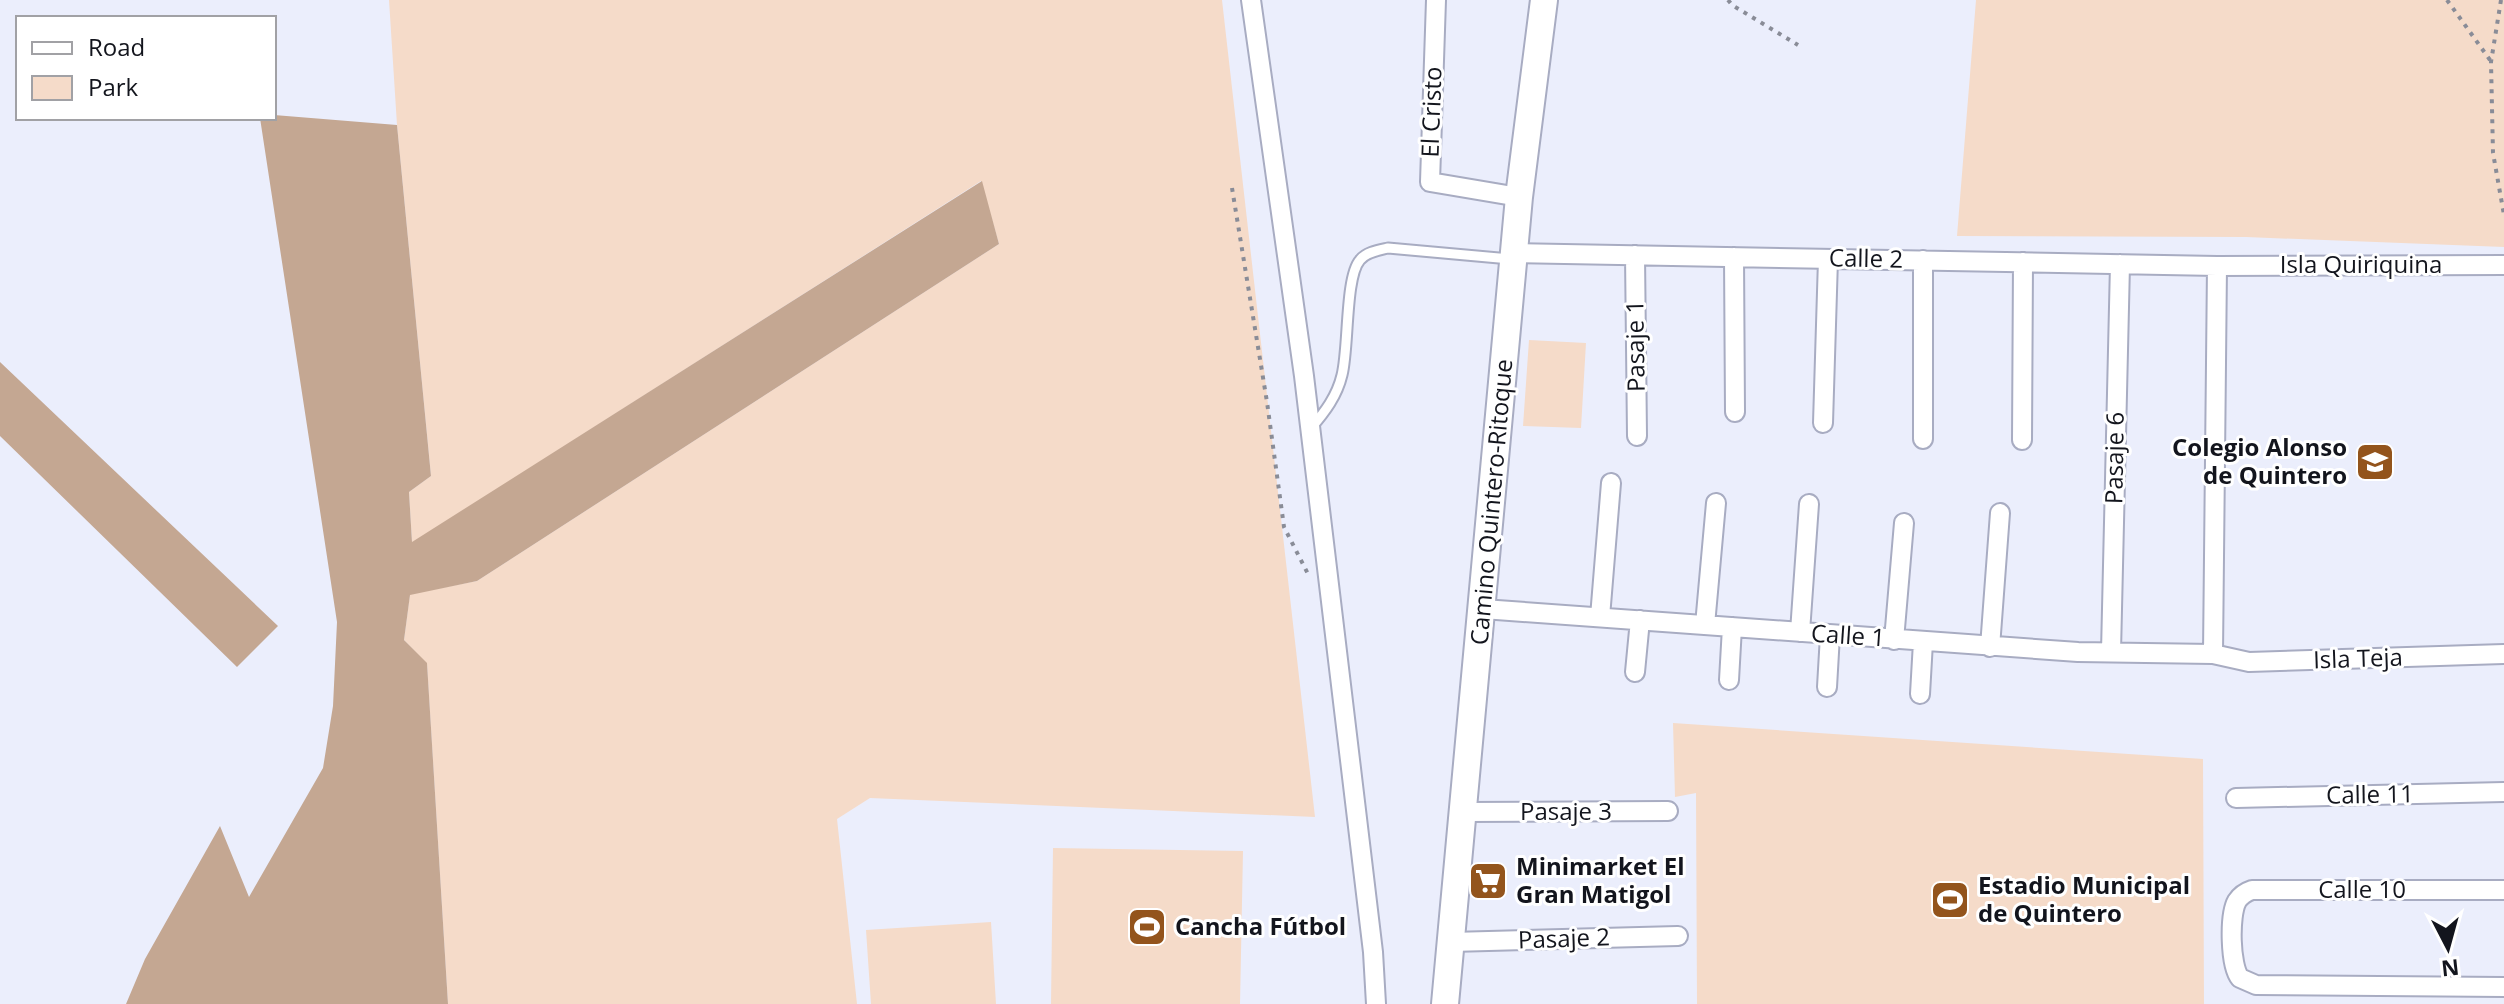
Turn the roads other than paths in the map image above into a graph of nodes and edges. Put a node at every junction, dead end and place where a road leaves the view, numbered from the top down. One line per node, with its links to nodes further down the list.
1 (1251, 0): 16 (street)
2 (1436, 0): 4 (street, El Cristo)
3 (1544, 0): 4 (main road, Camino Quintero-Ritoque)
4 (1519, 197): 6 (main road, Camino Quintero-Ritoque)
5 (1635, 255): 6 (street, Calle 2); 7 (street, Calle 2); 17 (street, Pasaje 1)
6 (1514, 256): 16 (lane); 25 (main road, Camino Quintero-Ritoque)
7 (1734, 257): 8 (street, Calle 2); 14 (street)
8 (1828, 259): 9 (street, Calle 2); 15 (street)
9 (1923, 260): 10 (street, Calle 2); 18 (street)
10 (2023, 262): 11 (street, Calle 2); 19 (street)
11 (2120, 264): 13 (street, Calle 2); 35 (street, Pasaje 6)
12 (2504, 265): 13 (street, Isla Quiriquina)
13 (2217, 266): 36 (street)
14 (1735, 412)
15 (1823, 423)
16 (1311, 428): 50 (street)
17 (1637, 436)
18 (1923, 439)
19 (2022, 440)
20 (1611, 483): 26 (street)
21 (1716, 503): 28 (street)
22 (1809, 504): 30 (street)
23 (2000, 513): 34 (street)
24 (1904, 523): 32 (street)
25 (1483, 609): 26 (street, Calle 1); 45 (main road, Camino Quintero-Ritoque)
26 (1600, 617): 27 (street, Calle 1)
27 (1640, 620): 28 (street, Calle 1); 38 (street)
28 (1705, 625): 29 (street, Calle 1)
29 (1732, 627): 30 (street, Calle 1); 39 (street)
30 (1800, 632): 31 (street, Calle 1)
31 (1830, 635): 32 (street, Calle 1); 40 (street)
32 (1894, 640): 33 (street, Calle 1)
33 (1923, 642): 34 (street, Calle 1); 41 (street)
34 (1990, 647): 35 (street, Calle 1)
35 (2111, 652): 36 (street, Calle 1)
36 (2213, 654): 37 (street, Isla Teja)
37 (2504, 654)
38 (1635, 672)
39 (1729, 680)
40 (1827, 687)
41 (1920, 694)
42 (2504, 792): 43 (street, Calle 11)
43 (2236, 798)
44 (1668, 811): 45 (street, Pasaje 3)
45 (1464, 812): 48 (main road, Camino Quintero-Ritoque)
46 (2504, 890): 49 (street, Calle 10)
47 (1678, 936): 48 (street, Pasaje 2)
48 (1451, 942): 51 (main road, Camino Quintero-Ritoque)
49 (2504, 987)
50 (1376, 1004)
51 (1445, 1004)

